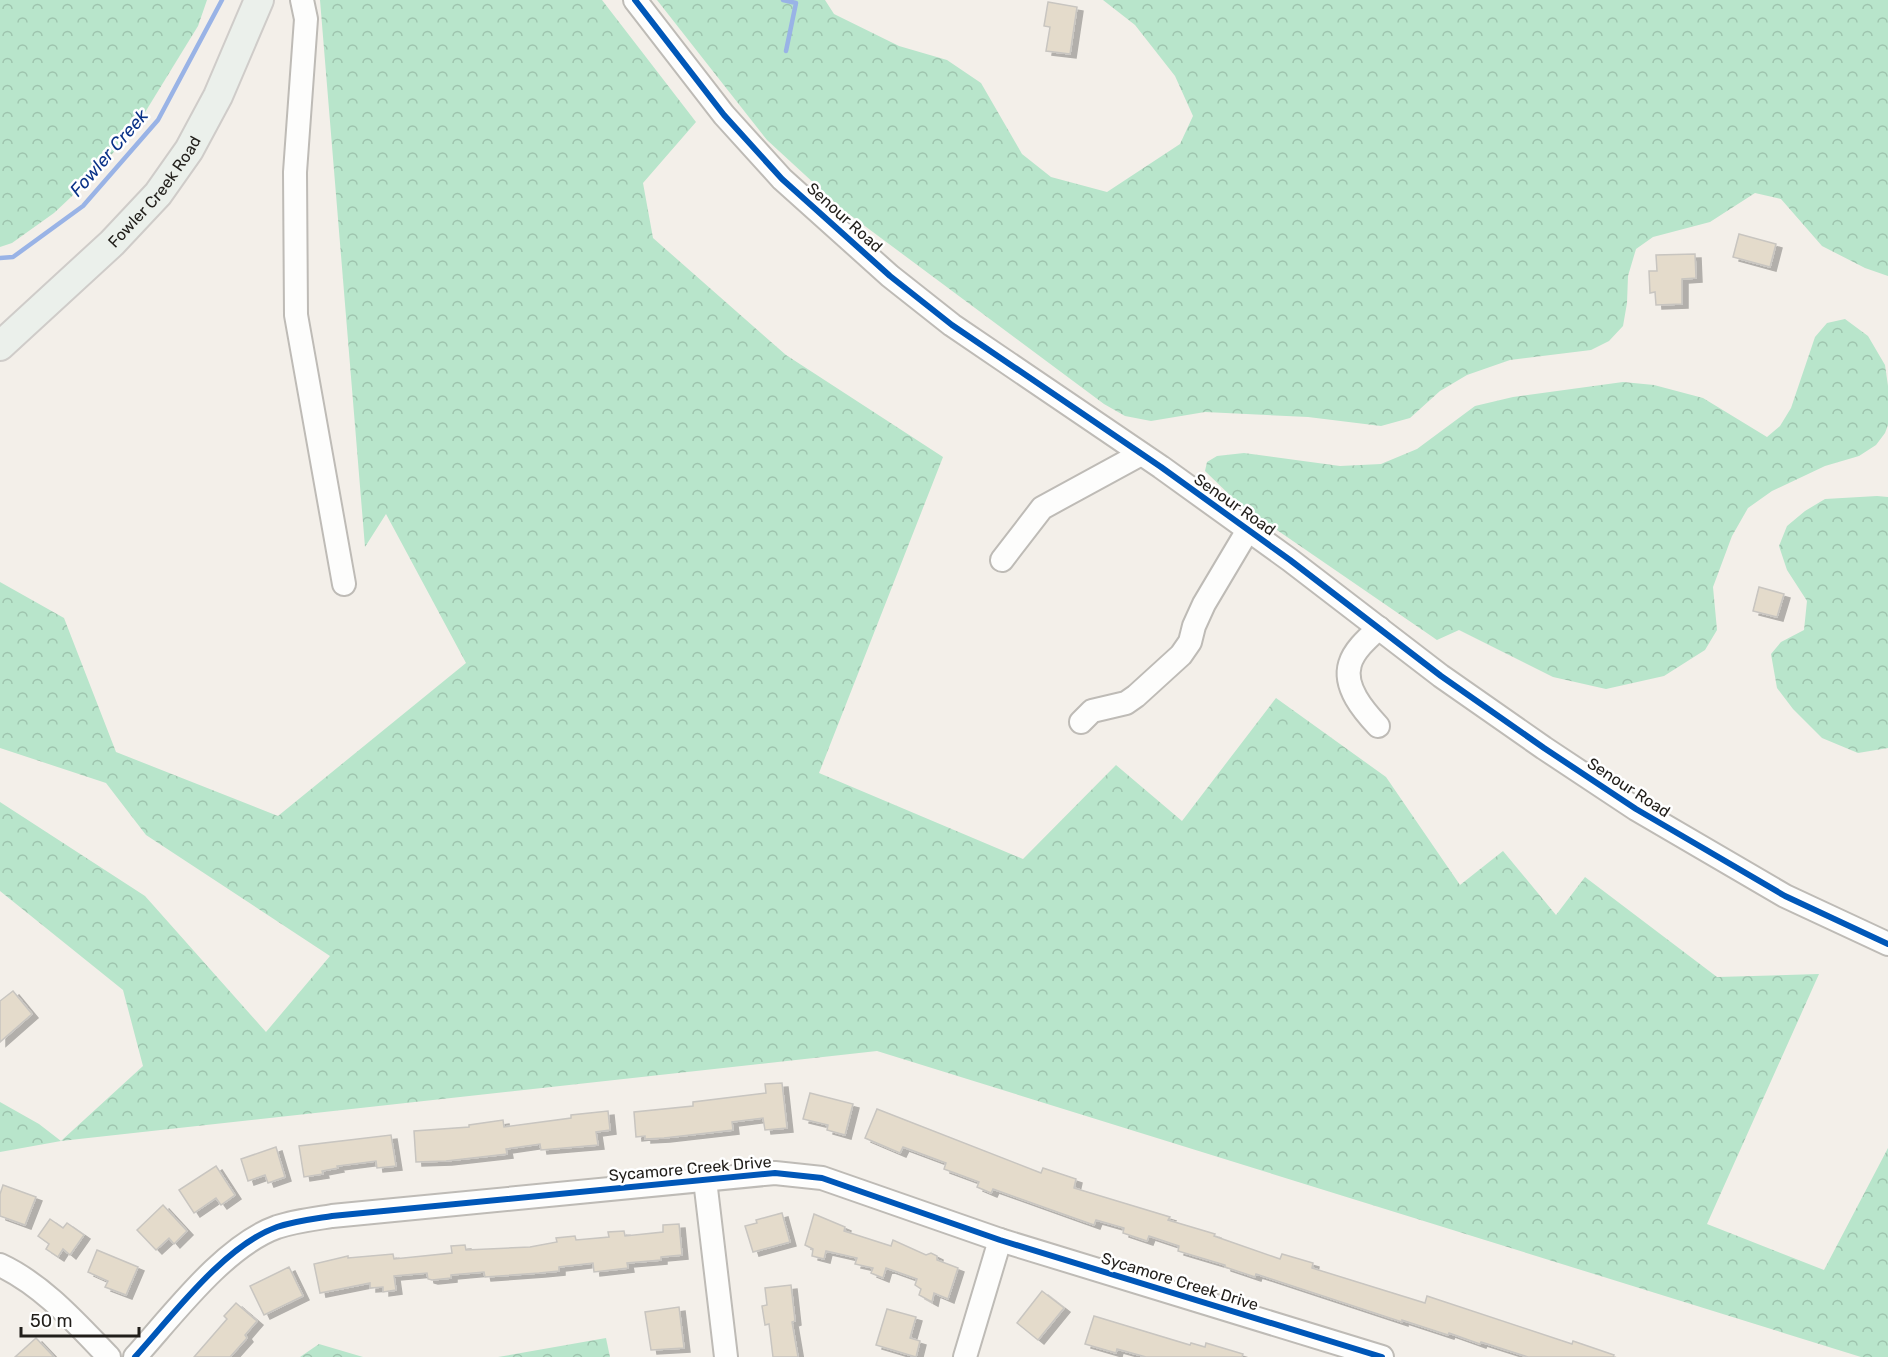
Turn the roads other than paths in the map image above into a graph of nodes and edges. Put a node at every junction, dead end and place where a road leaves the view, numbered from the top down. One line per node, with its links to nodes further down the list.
1 (259, 0): 4 (main road, Fowler Creek Road)
2 (302, 0): 8 (street)
3 (635, 0): 5 (street, Senour Road)
4 (0, 346)
5 (1141, 454): 6 (street, Senour Road); 7 (street)
6 (1248, 530): 9 (street, Senour Road); 10 (street)
7 (1002, 560)
8 (344, 584)
9 (1379, 628): 11 (street); 12 (street, Senour Road)
10 (1081, 722)
11 (1378, 726)
12 (1888, 944)
13 (705, 1180): 14 (street, Sycamore Creek Drive); 17 (street, Sycamore Creek Drive); 18 (street)
14 (1000, 1240): 19 (street); 20 (street, Sycamore Creek Drive)
15 (0, 1265): 16 (street)
16 (109, 1357)
17 (135, 1357)
18 (726, 1357)
19 (965, 1357)
20 (1382, 1357)

